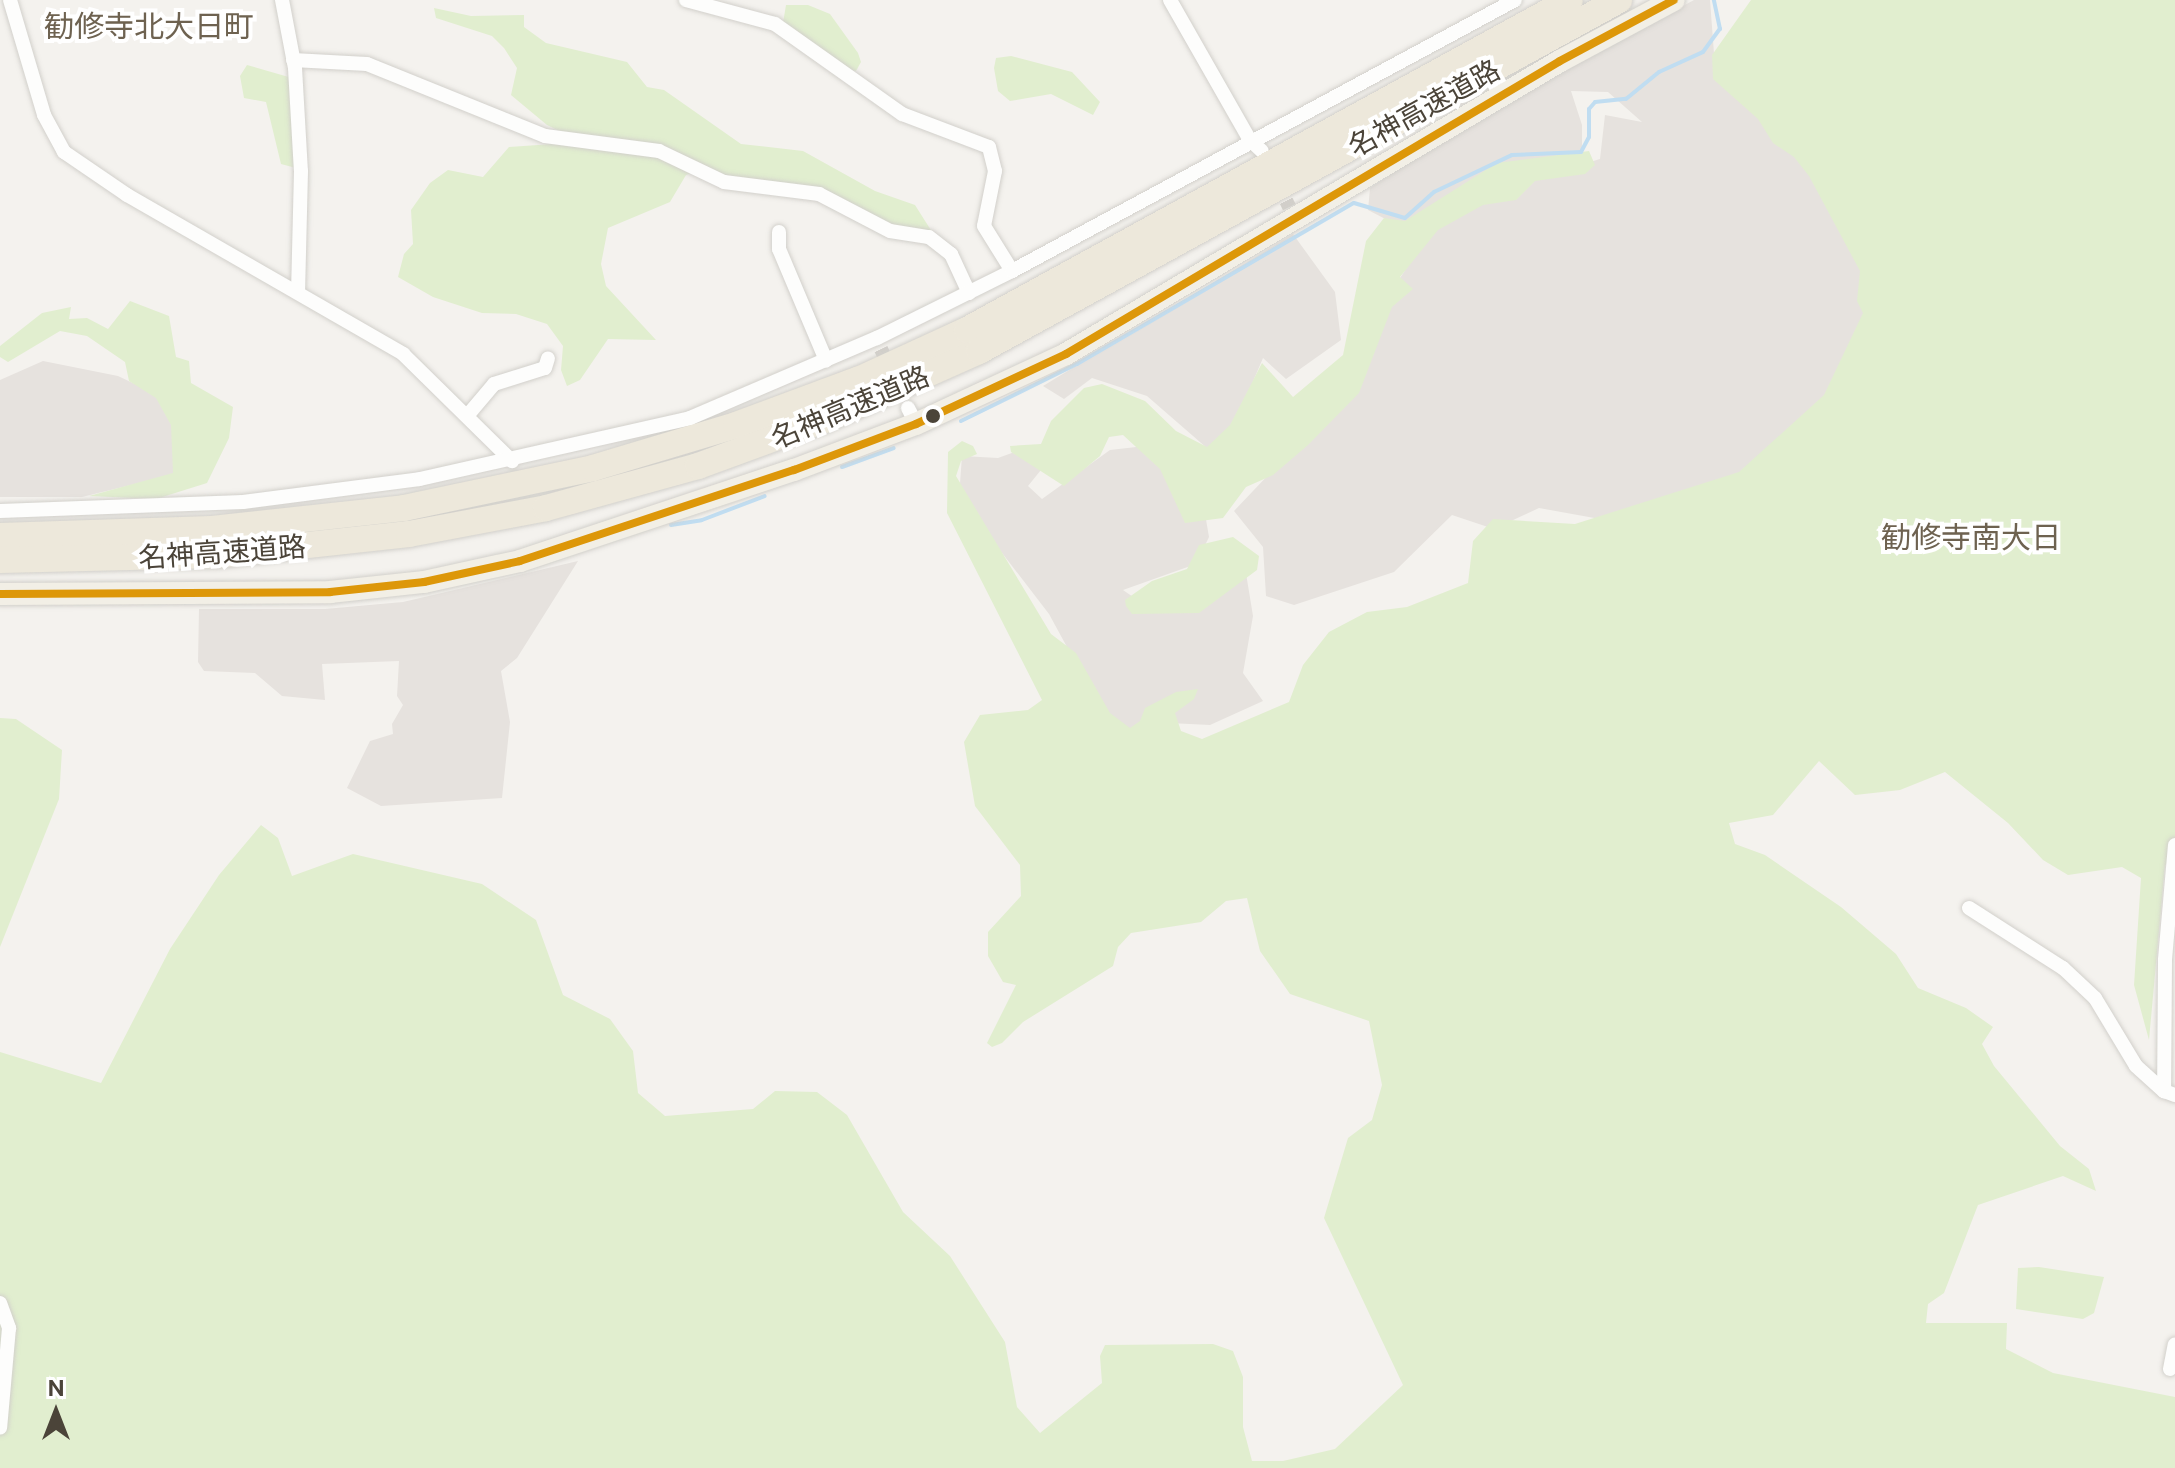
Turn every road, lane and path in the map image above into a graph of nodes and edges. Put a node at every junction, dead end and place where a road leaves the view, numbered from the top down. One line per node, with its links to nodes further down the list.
1 (10, 0): 14 (street)
2 (282, 0): 9 (street)
3 (686, 0): 13 (street)
4 (1170, 0): 10 (street)
5 (1515, 0): 10 (street)
6 (1570, 0): 21 (highway, 名神高速道路)
7 (1619, 0): 22 (highway, 名神高速道路)
8 (1674, 0): 23 (main road)
9 (293, 60): 14 (street); 15 (street)
10 (1250, 140): 11 (street); 13 (street)
11 (1262, 151)
12 (779, 232): 17 (street)
13 (1012, 271): 15 (street)
14 (298, 292): 18 (street)
15 (969, 293): 17 (street)
16 (548, 358): 18 (street)
17 (826, 360): 19 (street)
18 (467, 416): 19 (street)
19 (512, 461): 20 (street)
20 (0, 511)
21 (0, 536)
22 (0, 560)
23 (0, 594)
24 (2175, 845): 26 (street)
25 (1969, 908): 26 (street)
26 (2170, 1093)
27 (0, 1303): 30 (street)
28 (2175, 1344): 29 (street)
29 (2170, 1369)
30 (0, 1428)

